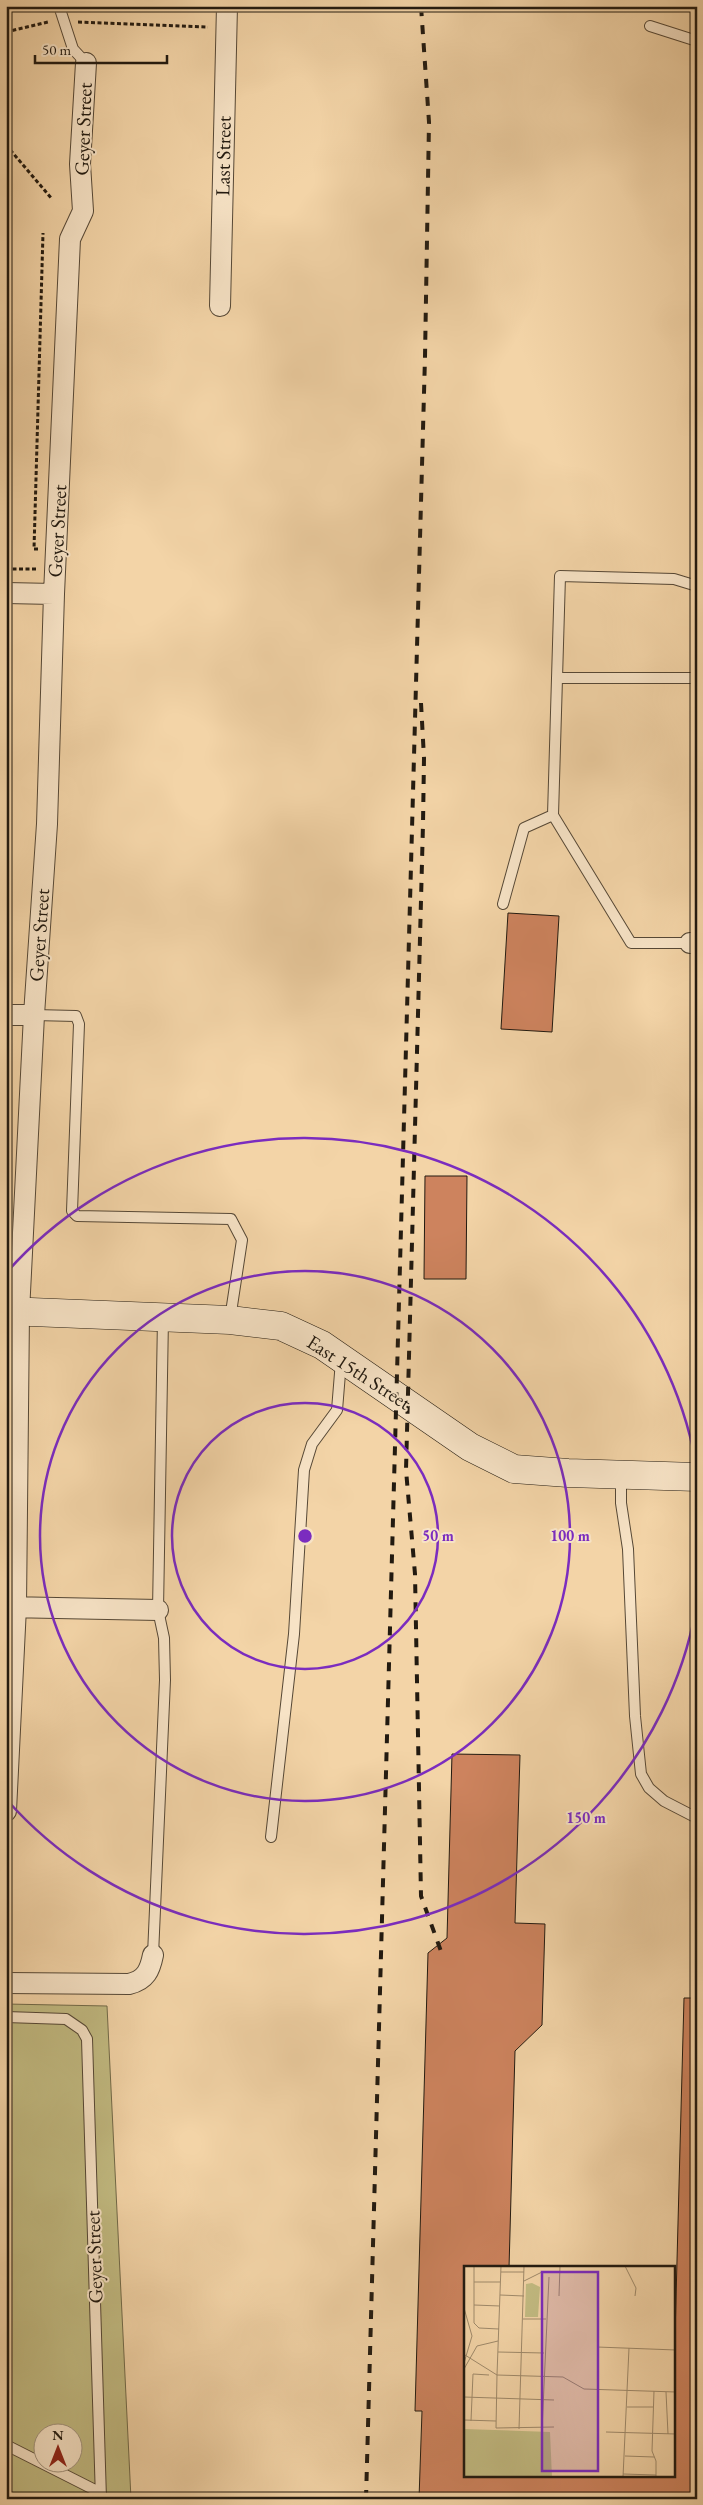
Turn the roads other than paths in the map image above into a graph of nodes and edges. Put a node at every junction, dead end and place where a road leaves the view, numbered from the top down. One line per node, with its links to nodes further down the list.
1 (59, 6): 5 (lane)
2 (227, 6): 6 (street, Last Street)
3 (650, 26): 4 (lane)
4 (697, 41)
5 (86, 63): 9 (street, Geyer Street)
6 (220, 306)
7 (697, 586): 10 (lane)
8 (6, 593): 9 (street)
9 (54, 594): 16 (street, Geyer Street)
10 (557, 678): 11 (lane); 12 (lane)
11 (697, 678)
12 (553, 815): 13 (lane); 14 (lane)
13 (503, 904)
14 (693, 943)
15 (6, 1015): 16 (street)
16 (34, 1015): 17 (street, Geyer Street); 19 (lane)
17 (13, 1311): 18 (street, East 15th Street); 23 (street, Geyer Street)
18 (163, 1317): 19 (street, East 15th Street); 24 (lane)
19 (230, 1320): 20 (street, East 15th Street)
20 (341, 1358): 21 (street, East 15th Street); 27 (lane)
21 (621, 1474): 22 (street, East 15th Street); 26 (lane)
22 (697, 1477)
23 (11, 1607): 24 (street); 25 (street, Geyer Street)
24 (158, 1610): 28 (lane)
25 (6, 1810)
26 (697, 1818)
27 (271, 1837)
28 (153, 1954): 29 (street)
29 (6, 1983)
30 (6, 2017): 32 (lane, Geyer Street)
31 (6, 2445): 32 (lane)
32 (101, 2496)

